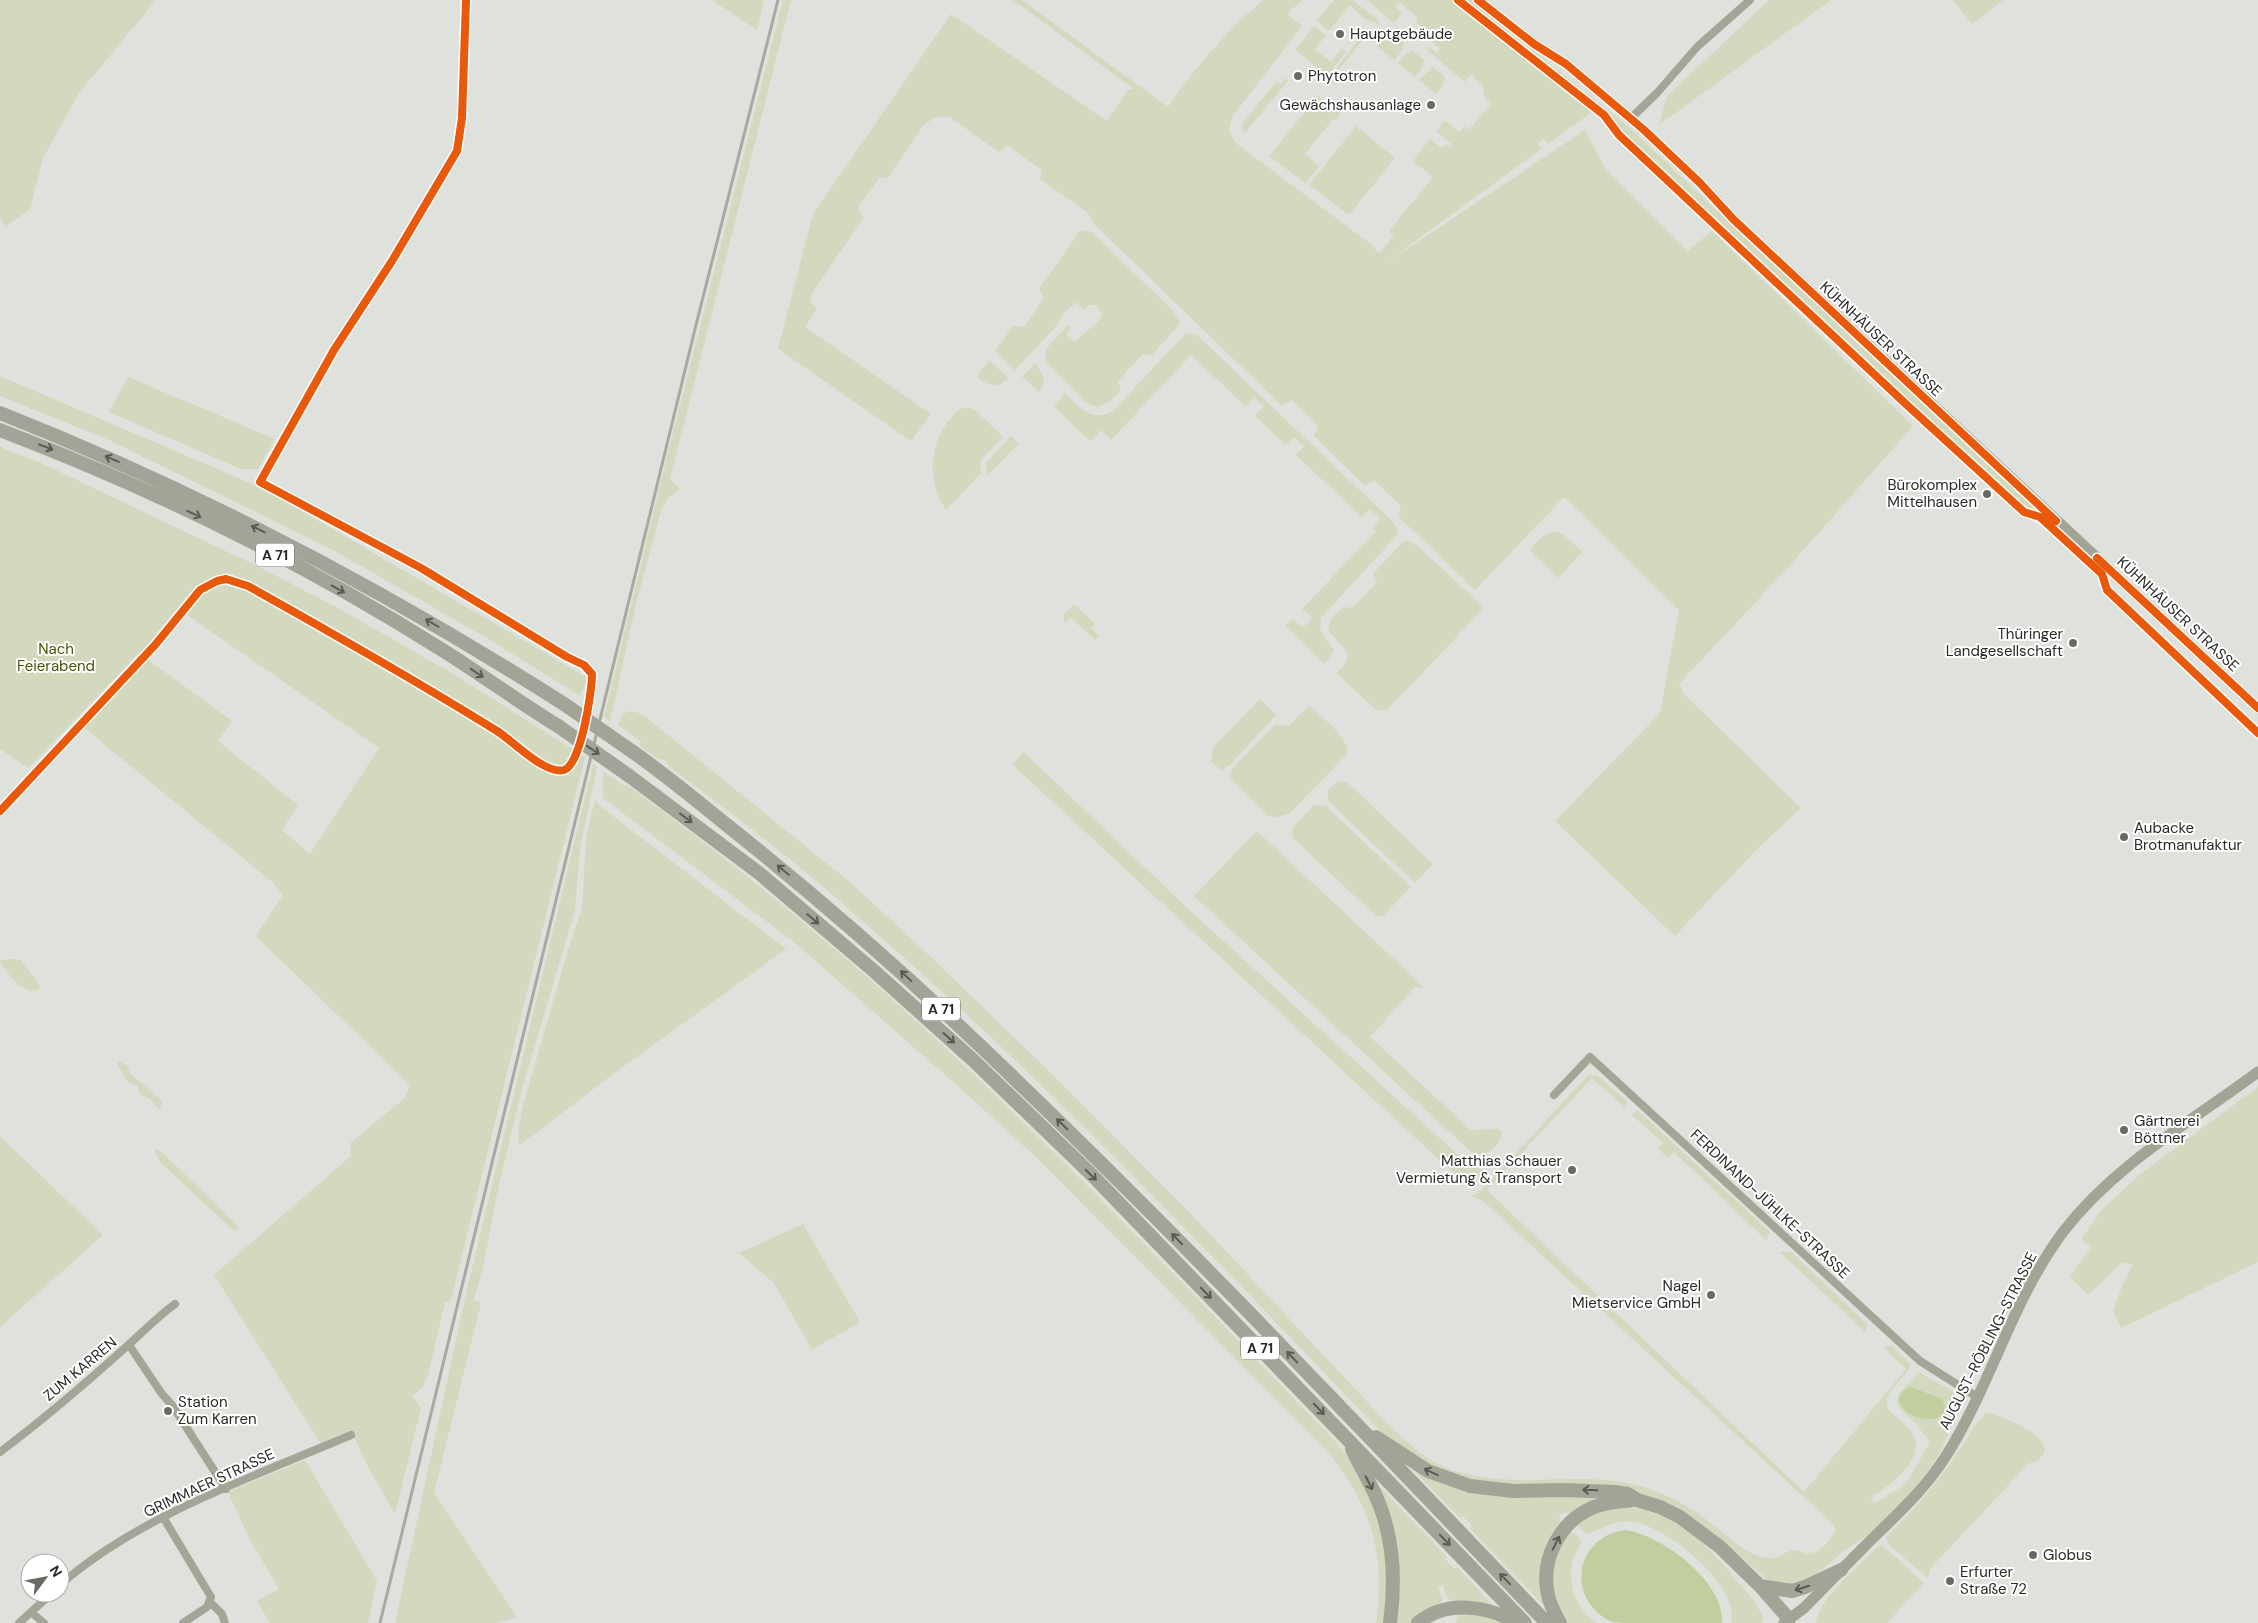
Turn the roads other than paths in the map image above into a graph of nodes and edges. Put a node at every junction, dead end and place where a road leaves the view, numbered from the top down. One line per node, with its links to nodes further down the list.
1 (1478, 0): 3 (street, KÜHNHÄUSER STRASSE)
2 (1750, 0): 3 (street)
3 (1630, 119): 6 (street, KÜHNHÄUSER STRASSE)
4 (0, 413): 12 (highway, A 71, one-way to 4, bridge)
5 (0, 430): 14 (highway, A 71, one-way to 14, bridge)
6 (2258, 708)
7 (2258, 1072): 11 (street, AUGUST-RÖBLING-STRASSE)
8 (1554, 1094): 11 (street, FERDINAND-JÜHLKE-STRASSE)
9 (175, 1304): 10 (street, ZUM KARREN)
10 (129, 1345): 15 (street, ZUM KARREN); 16 (street)
11 (1976, 1397): 19 (street, AUGUST-RÖBLING-STRASSE)
12 (1362, 1430): 17 (highway, one-way to 12); 34 (highway, A 71, one-way to 12)
13 (351, 1435): 16 (street, GRIMMAER STRASSE)
14 (1348, 1439): 30 (highway, one-way to 30); 33 (highway, A 71, one-way to 33)
15 (0, 1452)
16 (226, 1489): 18 (street, GRIMMAER STRASSE)
17 (1637, 1500): 21 (highway); 35 (highway, one-way to 17)
18 (163, 1517): 20 (street, GRIMMAER STRASSE); 22 (street)
19 (1841, 1570): 21 (highway, one-way to 21); 25 (street, AUGUST-RÖBLING-STRASSE)
20 (70, 1577)
21 (1760, 1586): 25 (highway)
22 (210, 1602): 28 (street); 29 (street)
23 (42, 1603): 24 (street)
24 (32, 1613): 26 (street); 27 (street)
25 (1789, 1622)
26 (19, 1623)
27 (44, 1623)
28 (183, 1623)
29 (225, 1623)
30 (1390, 1623)
31 (1418, 1623): 32 (highway)
32 (1518, 1623)
33 (1525, 1623)
34 (1546, 1623)
35 (1560, 1623)

